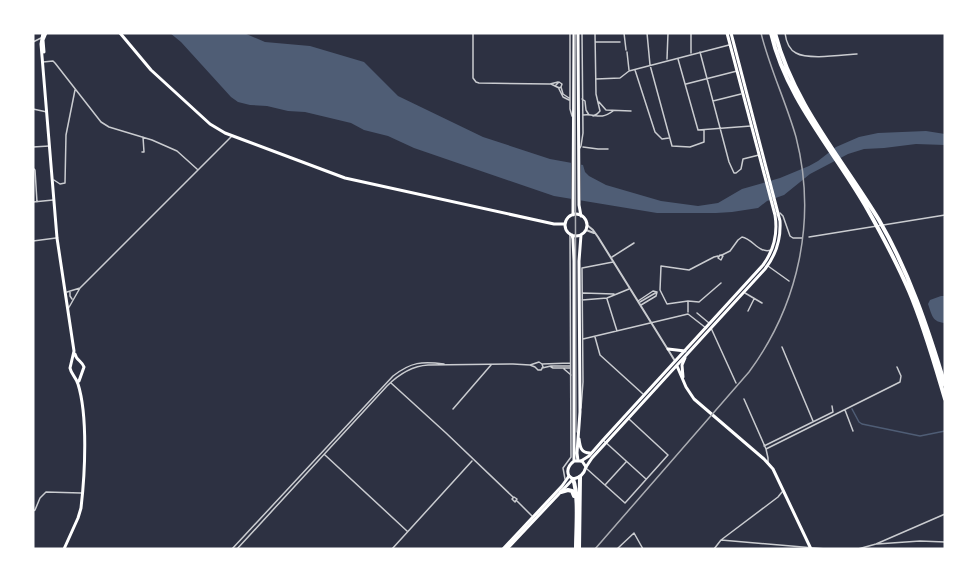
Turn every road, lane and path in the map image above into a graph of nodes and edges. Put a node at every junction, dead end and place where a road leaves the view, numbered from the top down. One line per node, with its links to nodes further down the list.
1 (120, 33): 57 (main road)
2 (473, 33): 33 (street)
3 (572, 33): 39 (main road); 39 (street)
4 (580, 33): 40 (main road)
5 (595, 33): 16 (street)
6 (624, 33): 28 (street)
7 (646, 33): 26 (street)
8 (668, 33): 24 (street)
9 (691, 33): 21 (street)
10 (729, 33): 19 (main road)
11 (773, 33): 124 (highway)
12 (785, 33): 22 (street)
13 (44, 35): 14 (street); 18 (main road)
14 (36, 40): 15 (street); 18 (street)
15 (33, 42)
16 (596, 42): 17 (street); 30 (street)
17 (620, 42)
18 (42, 43): 25 (main road)
19 (732, 44): 20 (street); 29 (main road)
20 (700, 52): 21 (street); 31 (street)
21 (692, 54): 23 (street)
22 (857, 54)
23 (678, 58): 24 (street); 34 (street)
24 (667, 61): 26 (street)
25 (43, 62): 37 (street); 48 (main road)
26 (650, 66): 27 (street); 58 (street)
27 (635, 69): 28 (street); 58 (street)
28 (629, 71): 30 (street)
29 (739, 71): 31 (street); 38 (main road); 53 (main road)
30 (596, 78): 42 (street)
31 (707, 79): 34 (street); 41 (street)
32 (560, 82): 33 (street); 35 (street); 36 (street)
33 (550, 84): 35 (street)
34 (685, 84): 55 (street)
35 (557, 86): 36 (street); 39 (street)
36 (561, 87): 39 (street)
37 (75, 89): 56 (street); 68 (street)
38 (743, 93): 41 (street); 53 (main road)
39 (571, 99): 40 (street); 73 (main road)
40 (580, 99): 49 (street); 50 (street); 61 (main road)
41 (712, 101): 54 (street)
42 (599, 102): 44 (street); 45 (street)
43 (33, 109): 48 (street)
44 (606, 110): 45 (street); 46 (street); 52 (street)
45 (600, 111): 50 (street); 51 (street)
46 (613, 111): 47 (street); 52 (street)
47 (631, 111)
48 (47, 112): 59 (main road)
49 (582, 116): 50 (street); 61 (street)
50 (591, 116): 51 (street)
51 (602, 116): 52 (street)
52 (606, 116)
53 (753, 125): 54 (street); 64 (main road); 67 (main road)
54 (720, 128): 55 (street); 64 (street)
55 (704, 130): 58 (street)
56 (143, 136): 63 (street); 66 (street)
57 (232, 136): 66 (street); 76 (main road)
58 (670, 138)
59 (50, 146): 60 (street); 68 (main road)
60 (33, 147)
61 (579, 148): 62 (street); 75 (main road)
62 (608, 149)
63 (142, 152)
64 (759, 155): 67 (main road)
65 (33, 168): 71 (street)
66 (198, 170): 96 (street)
67 (766, 174): 72 (main road)
68 (52, 179): 69 (main road)
69 (54, 200): 71 (street); 83 (main road)
70 (33, 202): 71 (street)
71 (37, 202)
72 (776, 214): 84 (street); 87 (main road); 92 (main road)
73 (573, 215): 75 (main road); 77 (main road)
74 (945, 215): 82 (street)
75 (581, 216): 78 (main road)
76 (554, 224): 77 (main road); 79 (main road)
77 (565, 224): 79 (main road)
78 (586, 228): 81 (main road); 90 (street)
79 (566, 229): 80 (main road)
80 (571, 235): 81 (main road); 139 (main road)
81 (581, 235): 93 (main road)
82 (809, 237)
83 (57, 238): 85 (street); 100 (main road)
84 (802, 238)
85 (33, 241)
86 (634, 243): 90 (street)
87 (772, 249): 88 (street); 99 (main road)
88 (722, 255): 89 (street); 89 (street)
89 (717, 257): 98 (street)
90 (611, 258): 91 (street)
91 (614, 262): 93 (street); 97 (street)
92 (768, 266): 94 (street); 99 (main road)
93 (580, 268): 103 (street); 118 (main road)
94 (789, 281)
95 (721, 283): 112 (street)
96 (80, 288): 101 (street); 109 (street)
97 (630, 288): 105 (street); 113 (street)
98 (660, 290): 102 (street); 112 (street)
99 (743, 291): 107 (street); 121 (main road)
100 (65, 292): 101 (street); 108 (main road)
101 (70, 292): 109 (street)
102 (657, 292): 113 (street); 113 (street)
103 (582, 293): 104 (street); 110 (street)
104 (586, 293): 105 (street); 111 (street)
105 (615, 294): 106 (street)
106 (607, 298): 111 (street); 122 (street)
107 (754, 298): 114 (street); 116 (street)
108 (66, 299): 109 (street); 115 (main road)
109 (73, 299): 115 (street)
110 (582, 300): 111 (street); 118 (street)
111 (586, 300)
112 (688, 301): 119 (street)
113 (639, 303): 120 (street)
114 (762, 303)
115 (68, 310): 128 (main road)
116 (748, 311)
117 (698, 313): 121 (street)
118 (581, 314): 125 (street); 137 (main road)
119 (688, 314): 120 (street); 121 (street)
120 (651, 322): 122 (street); 127 (street)
121 (709, 326): 129 (main road); 150 (street)
122 (617, 331): 123 (street)
123 (595, 336): 125 (street); 152 (street)
124 (928, 336): 151 (highway); 154 (highway)
125 (582, 339): 137 (street)
126 (782, 347): 159 (street)
127 (668, 350): 129 (main road); 132 (street)
128 (74, 351): 130 (main road); 131 (main road)
129 (686, 352): 132 (main road); 147 (main road)
130 (78, 361): 131 (main road); 143 (main road)
131 (72, 363): 144 (main road)
132 (676, 363): 146 (main road); 147 (main road); 152 (main road)
133 (447, 364): 134 (street); 149 (street); 162 (street)
134 (491, 364): 136 (street); 156 (street)
135 (542, 364): 136 (street); 139 (street); 141 (street)
136 (535, 365): 141 (street)
137 (581, 365): 139 (street); 163 (main road)
138 (551, 366): 139 (street); 141 (street); 142 (street)
139 (572, 366): 142 (street); 145 (street); 160 (main road)
140 (897, 367): 157 (street)
141 (542, 368)
142 (563, 368): 145 (street)
143 (80, 374): 144 (main road); 148 (main road)
144 (74, 375): 148 (main road)
145 (571, 375): 160 (street)
146 (667, 377): 147 (main road); 158 (main road)
147 (682, 377): 170 (main road)
148 (78, 383): 183 (main road)
149 (391, 383): 164 (street); 171 (street)
150 (736, 383)
151 (945, 385)
152 (644, 395): 165 (main road)
153 (744, 399): 166 (street)
154 (945, 399)
155 (832, 406): 159 (street)
156 (453, 409)
157 (844, 410): 161 (street); 166 (street)
158 (628, 418): 165 (main road); 178 (street)
159 (814, 422): 166 (street)
160 (572, 428): 172 (main road); 176 (street)
161 (853, 431)
162 (336, 437): 164 (street); 191 (street)
163 (579, 437): 167 (main road); 172 (main road)
164 (339, 439): 169 (street)
165 (605, 442): 167 (main road); 173 (street); 175 (main road)
166 (765, 448): 168 (street)
167 (594, 450): 172 (main road)
168 (767, 454): 170 (street); 174 (street)
169 (324, 455): 188 (street); 193 (street)
170 (764, 459): 174 (main road)
171 (473, 460): 187 (street); 188 (street)
172 (578, 461): 175 (main road); 176 (main road)
173 (627, 461): 178 (street); 180 (street)
174 (768, 462): 181 (main road)
175 (586, 467): 177 (main road); 180 (street)
176 (568, 474): 177 (main road); 179 (main road); 179 (street); 182 (main road); 184 (highway)
177 (580, 477): 184 (highway)
178 (647, 479): 180 (street)
179 (566, 480): 187 (main road)
180 (605, 485)
181 (785, 491): 189 (street); 194 (main road)
182 (561, 492): 184 (highway); 187 (main road)
183 (82, 493): 185 (street); 195 (main road)
184 (577, 501): 200 (highway)
185 (33, 511)
186 (945, 514): 192 (street)
187 (534, 517): 199 (main road)
188 (408, 532): 198 (street)
189 (721, 540): 194 (street); 203 (street)
190 (945, 542): 192 (street)
191 (237, 544): 193 (street); 196 (street)
192 (876, 544): 205 (street)
193 (240, 546): 197 (street)
194 (811, 548): 204 (street)
195 (64, 549)
196 (232, 549)
197 (237, 549)
198 (392, 549)
199 (505, 549)
200 (578, 549)
201 (617, 549): 202 (street)
202 (643, 549)
203 (714, 549)
204 (826, 549)
205 (858, 549)

